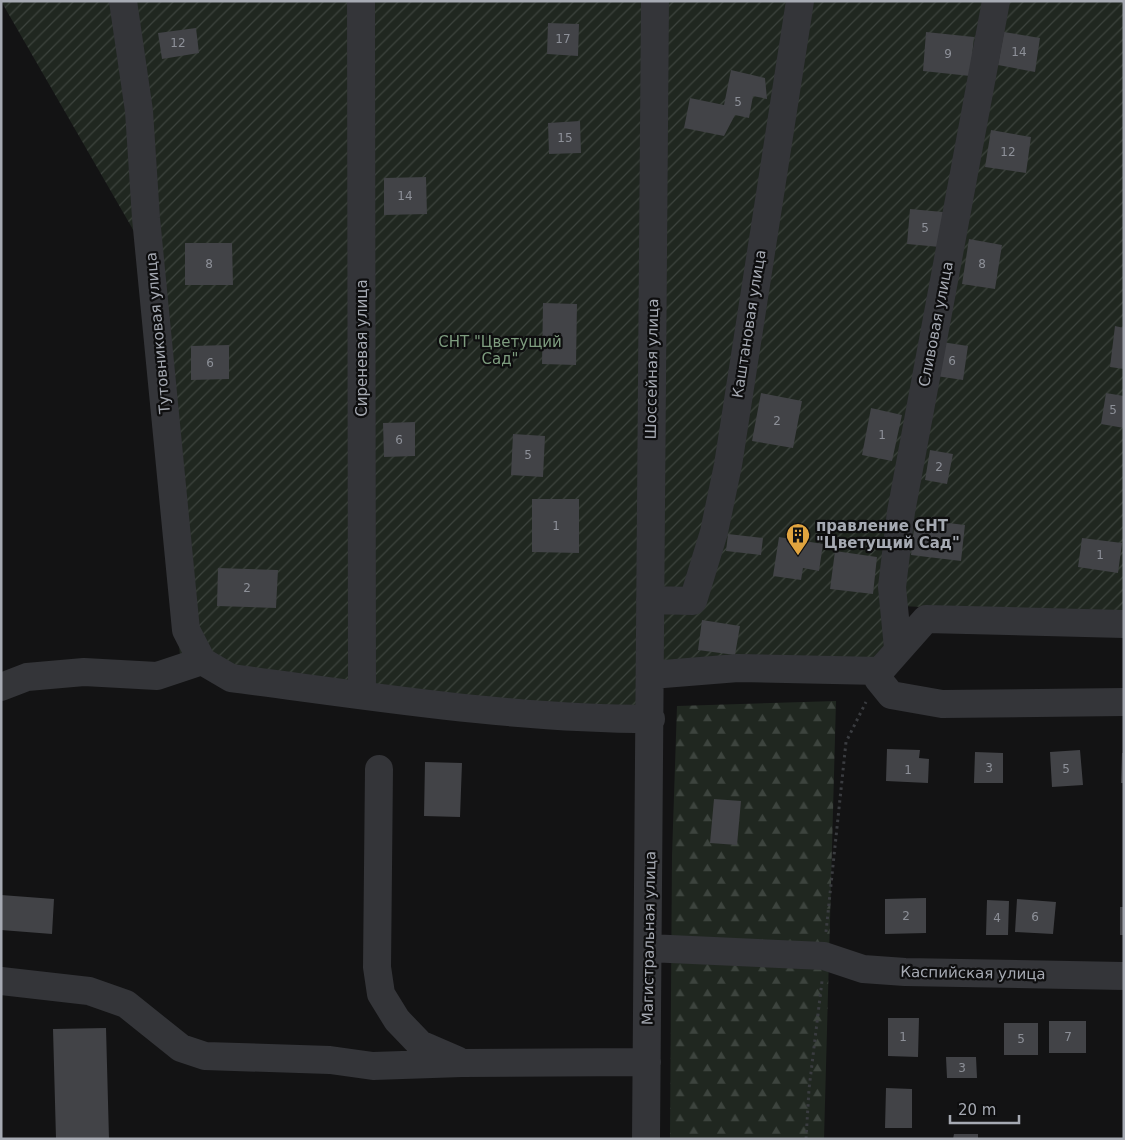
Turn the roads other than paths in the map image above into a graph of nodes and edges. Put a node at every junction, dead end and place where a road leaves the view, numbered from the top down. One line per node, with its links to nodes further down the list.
1 (123, 1): 9 (street, Тутовниковая улица)
2 (361, 1): 13 (street, Сиреневая улица)
3 (655, 1): 6 (street, Шоссейная улица)
4 (800, 1): 6 (street, Каштановая улица)
5 (996, 1): 8 (street, Сливовая улица)
6 (650, 600): 11 (street, Шоссейная улица)
7 (1124, 624): 8 (street)
8 (898, 648): 10 (street)
9 (202, 661): 12 (street); 13 (street)
10 (879, 675): 11 (street); 14 (street)
11 (651, 676): 15 (street, Шоссейная улица)
12 (1, 688)
13 (362, 694): 15 (street)
14 (1124, 702)
15 (651, 728): 17 (street, Магистральная улица)
16 (379, 769): 21 (street)
17 (648, 948): 18 (street, Каспийская улица); 20 (street, Магистральная улица)
18 (1124, 976)
19 (1, 982): 21 (street)
20 (647, 1062): 21 (street); 22 (street, Магистральная улица)
21 (462, 1063)
22 (646, 1139)

